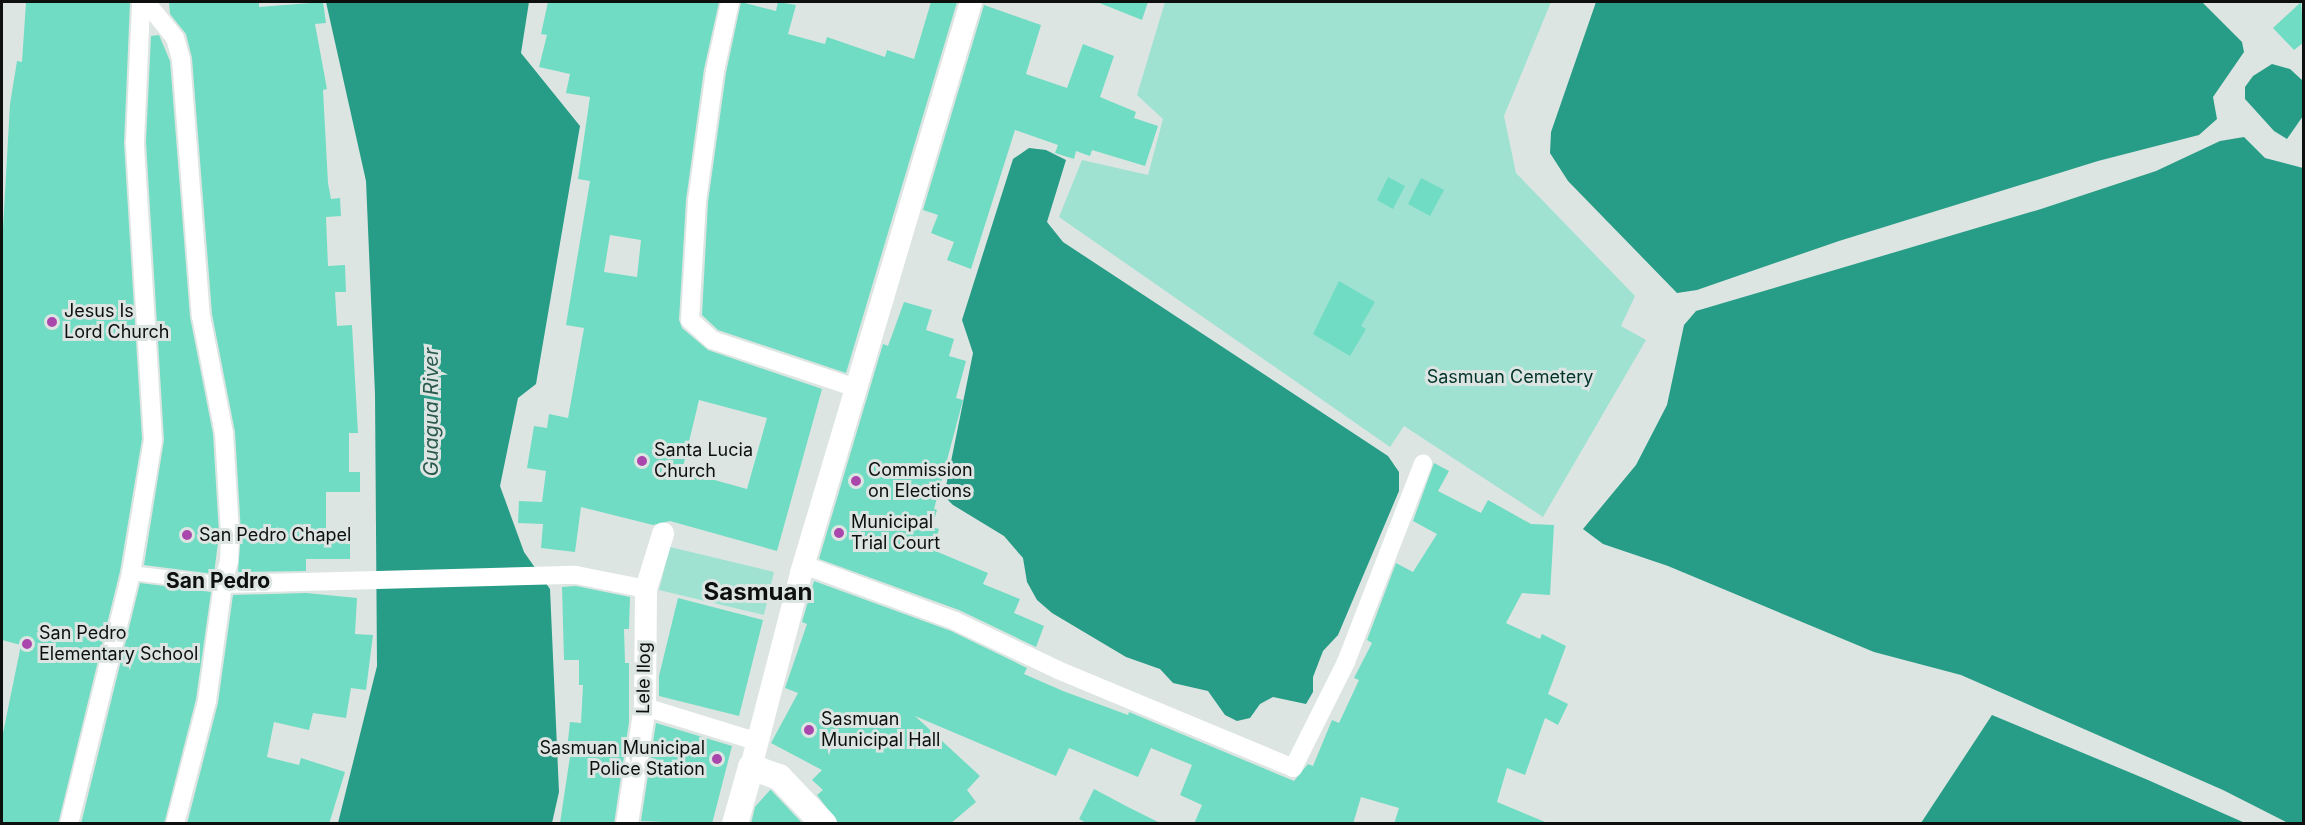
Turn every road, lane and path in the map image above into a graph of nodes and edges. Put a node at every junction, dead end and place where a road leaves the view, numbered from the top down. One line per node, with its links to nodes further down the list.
1 (141, 2): 9 (street)
2 (146, 2): 10 (street)
3 (730, 2): 5 (street)
4 (971, 2): 5 (street)
5 (856, 387): 8 (street)
6 (1423, 464): 8 (street)
7 (663, 534): 11 (street, Lele Ilog)
8 (804, 565): 13 (street)
9 (130, 573): 10 (street); 15 (street)
10 (223, 584): 11 (street); 16 (street)
11 (646, 589): 12 (street, Lele Ilog)
12 (645, 706): 13 (street); 17 (street, Lele Ilog)
13 (759, 742): 14 (street)
14 (751, 767): 18 (main road); 19 (main road)
15 (69, 824)
16 (175, 824)
17 (627, 824)
18 (735, 824)
19 (824, 824)

